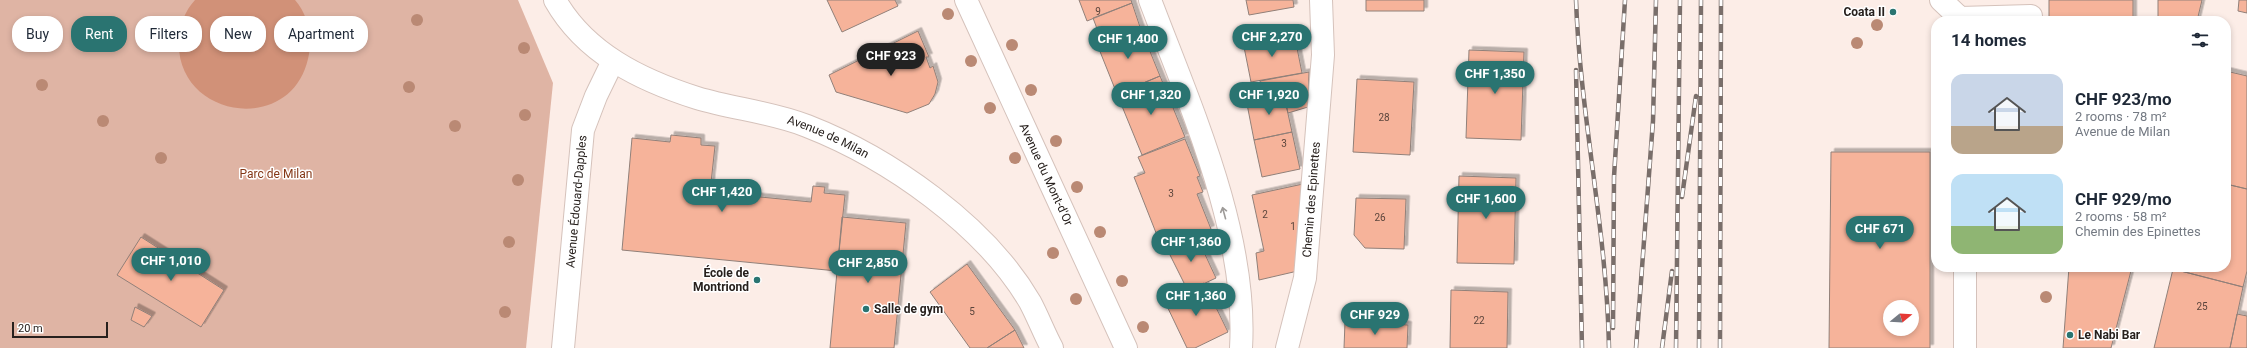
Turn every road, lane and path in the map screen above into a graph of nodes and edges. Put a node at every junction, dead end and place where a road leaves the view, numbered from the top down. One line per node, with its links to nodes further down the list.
1 (554, 0): 7 (street, Avenue de Milan)
2 (966, 0): 11 (street, Avenue du Mont-d'Or)
3 (1150, 0): 12 (street, one-way to 3)
4 (1321, 0): 13 (street, Chemin des Epinettes)
5 (1941, 0): 6 (street)
6 (1957, 16)
7 (613, 61): 9 (street, Avenue Édouard-Dapples); 10 (street, Avenue de Milan)
8 (1965, 272): 14 (street)
9 (563, 348)
10 (1052, 348)
11 (1126, 348)
12 (1241, 348)
13 (1287, 348)
14 (1965, 348)

